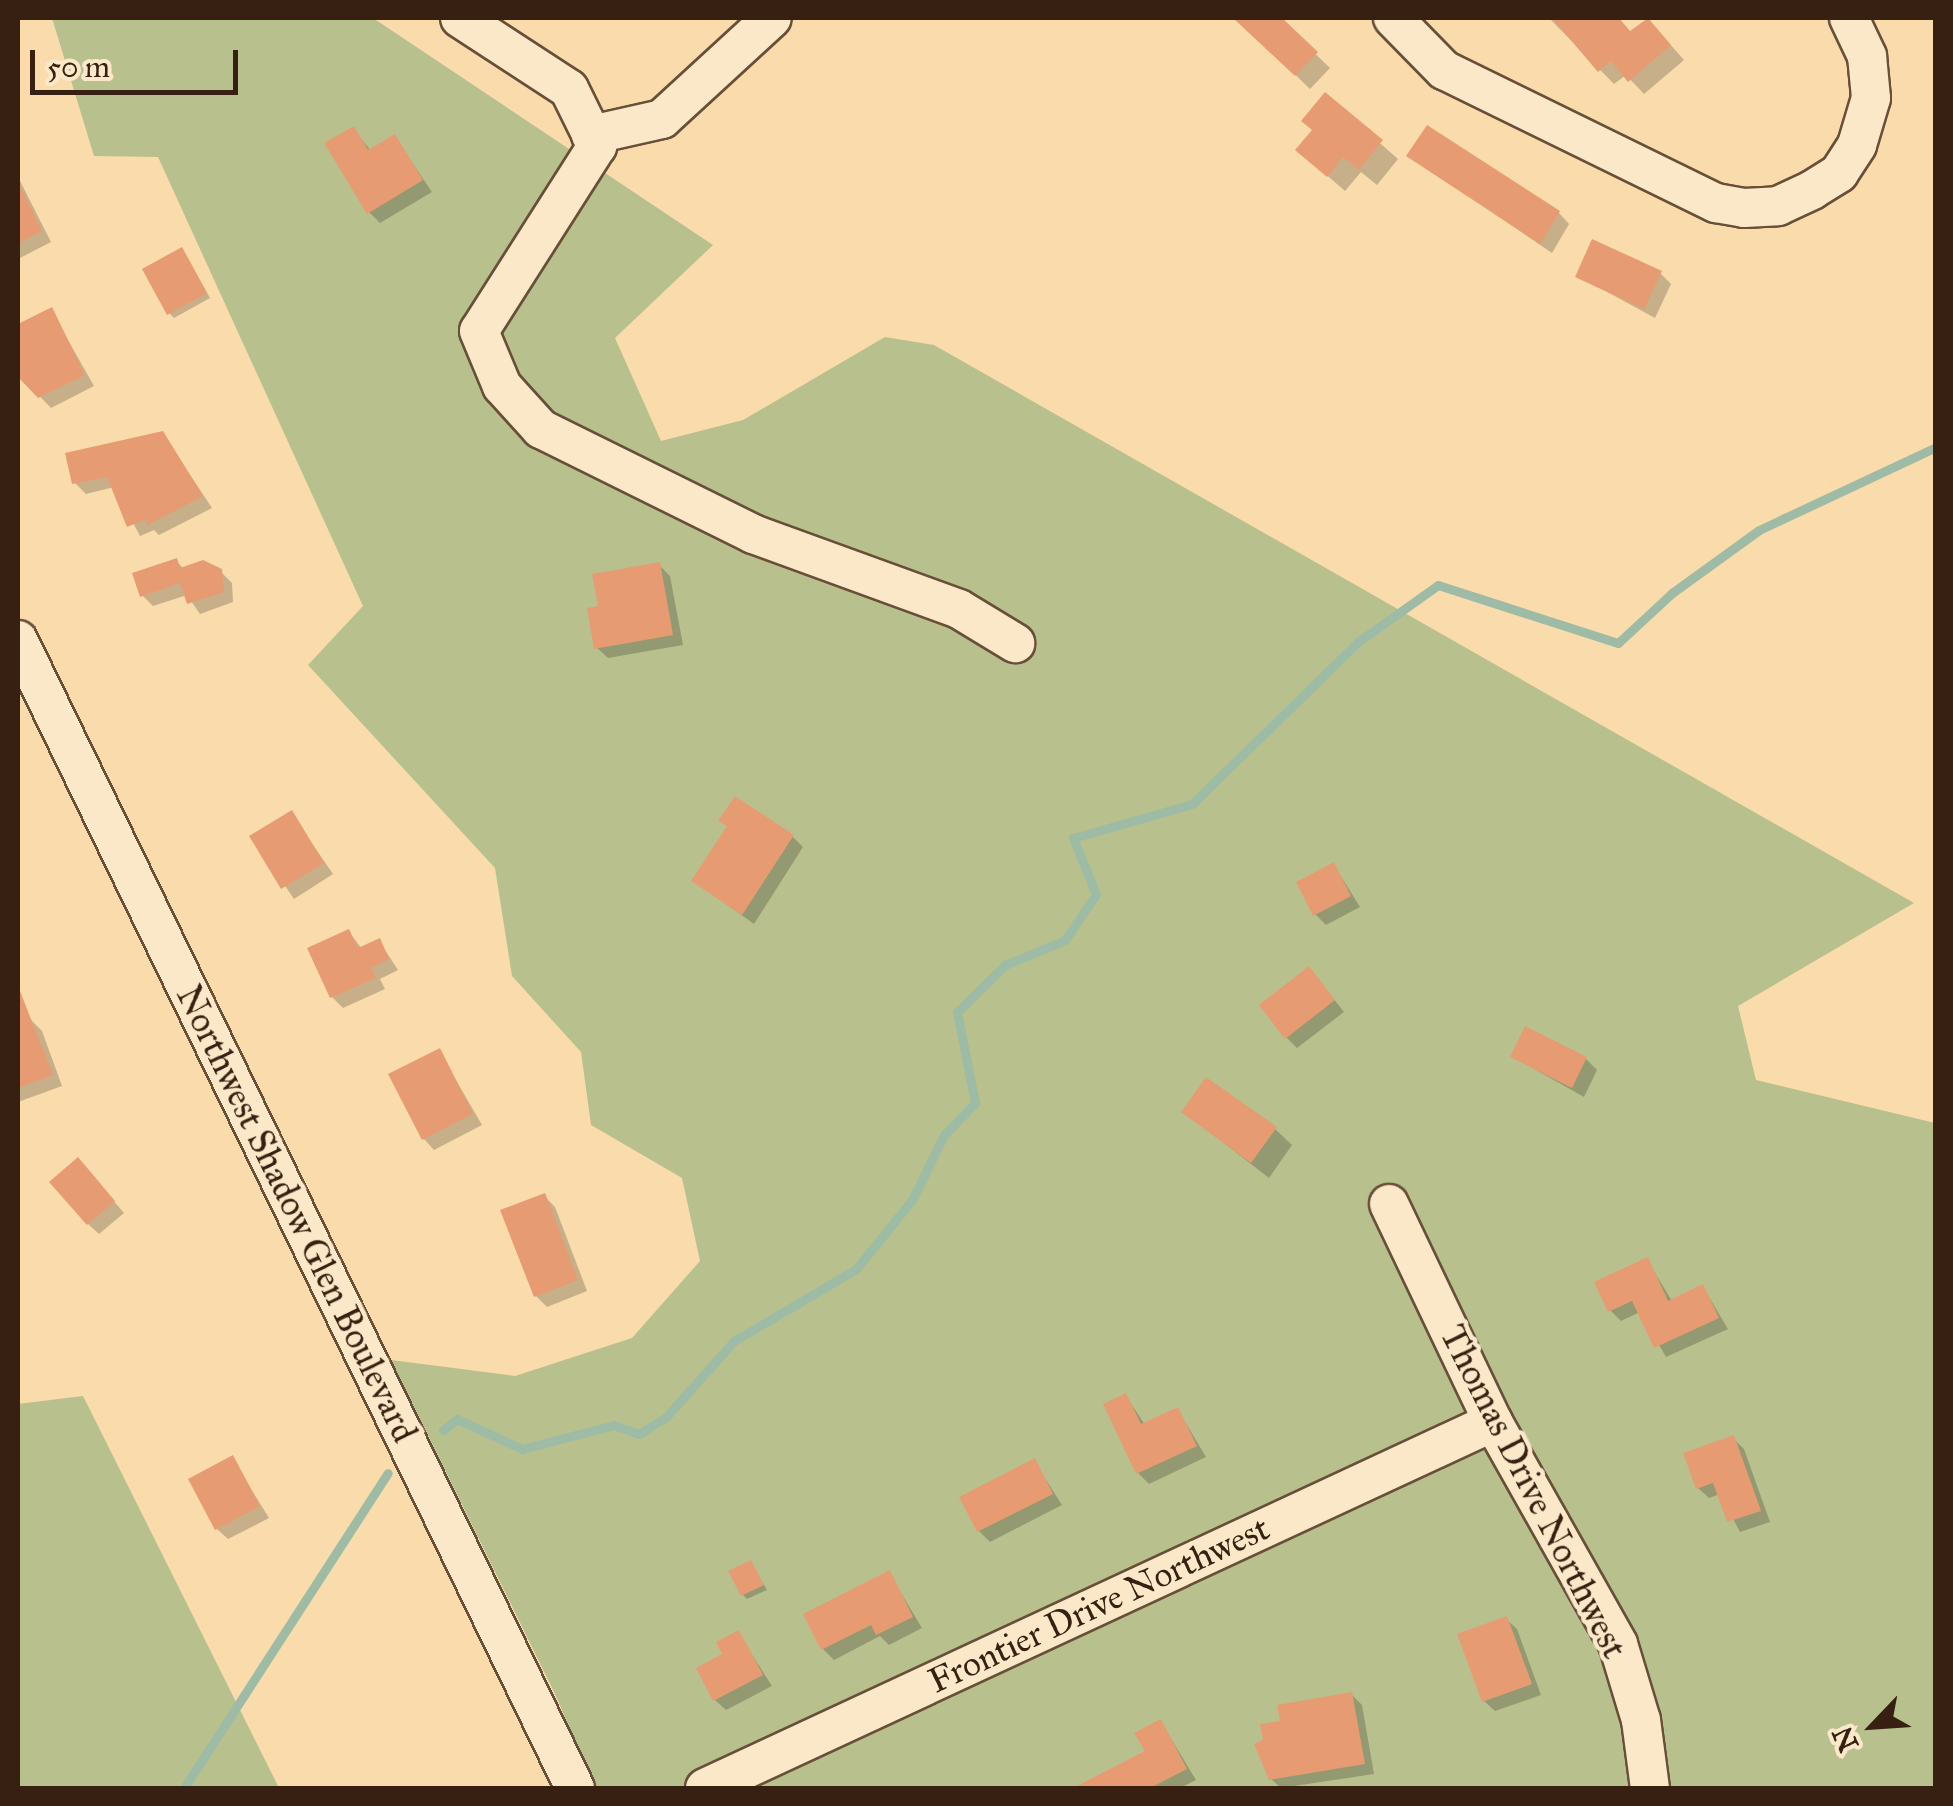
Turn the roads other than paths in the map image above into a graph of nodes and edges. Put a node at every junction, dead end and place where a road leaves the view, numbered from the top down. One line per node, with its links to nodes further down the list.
1 (460, 18): 5 (street)
2 (772, 18): 5 (street)
3 (1393, 18): 4 (street)
4 (1849, 18)
5 (591, 135): 7 (street)
6 (18, 640): 10 (street, Northwest Shadow Glen Boulevard)
7 (1014, 643)
8 (1388, 1204): 9 (street, Thomas Drive Northwest)
9 (1493, 1422): 11 (street, Frontier Drive Northwest); 12 (street, Thomas Drive Northwest)
10 (575, 1788)
11 (704, 1788)
12 (1650, 1788)

